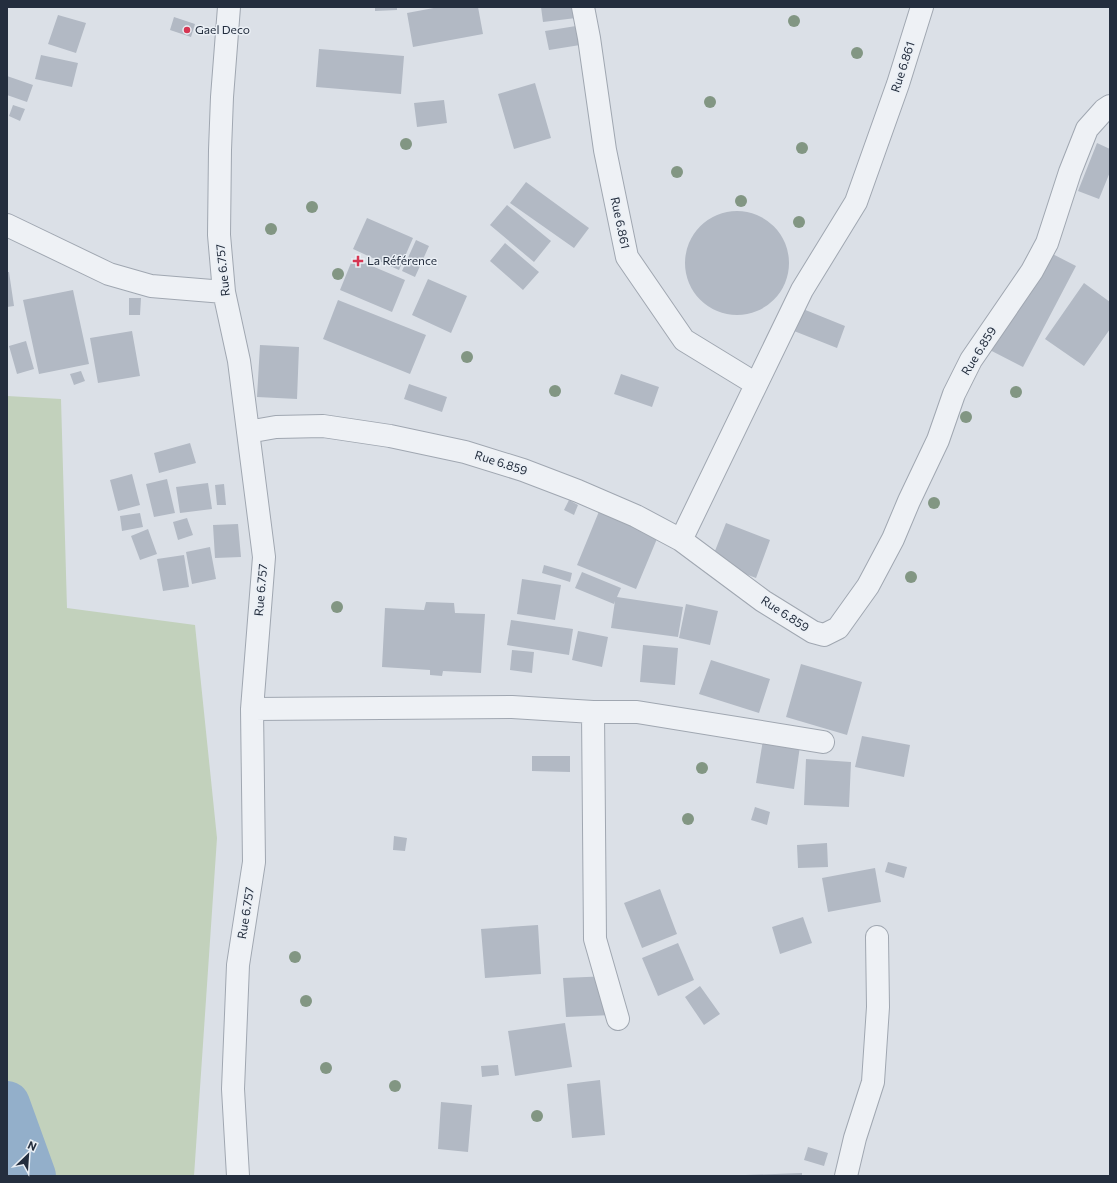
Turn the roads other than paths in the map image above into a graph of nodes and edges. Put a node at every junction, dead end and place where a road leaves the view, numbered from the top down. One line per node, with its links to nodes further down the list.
1 (229, 7): 6 (street, Rue 6.757)
2 (583, 7): 7 (street, Rue 6.861)
3 (922, 7): 7 (street, Rue 6.861)
4 (1110, 106): 9 (street, Rue 6.859)
5 (7, 225): 6 (street)
6 (224, 292): 8 (street, Rue 6.757)
7 (756, 384): 9 (street, Rue 6.861)
8 (248, 432): 9 (street, Rue 6.859); 10 (street, Rue 6.757)
9 (681, 540)
10 (252, 709): 11 (street); 15 (street, Rue 6.757)
11 (593, 712): 12 (street); 14 (street)
12 (823, 742)
13 (877, 937): 16 (street)
14 (618, 1020)
15 (238, 1176)
16 (846, 1176)

